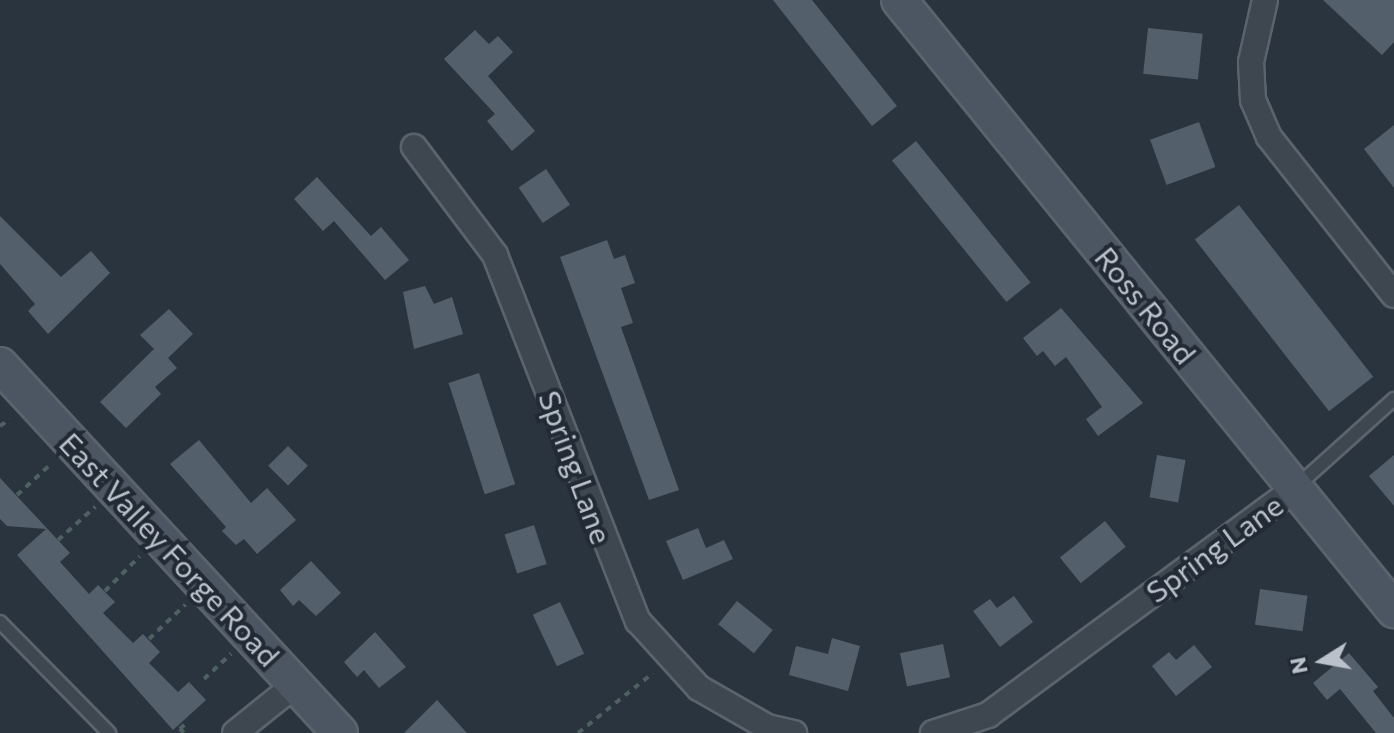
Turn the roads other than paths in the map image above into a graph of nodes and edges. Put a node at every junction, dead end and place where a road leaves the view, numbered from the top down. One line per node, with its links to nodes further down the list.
1 (899, 0): 7 (street, Ross Road)
2 (1265, 0): 4 (street)
3 (414, 147): 15 (street, Spring Lane)
4 (1394, 295)
5 (0, 365): 10 (street, East Valley Forge Road)
6 (1394, 399): 7 (lane)
7 (1294, 489): 8 (street, Ross Road); 11 (street, Spring Lane)
8 (1394, 610)
9 (0, 622): 12 (lane)
10 (295, 685): 13 (street); 14 (street, East Valley Forge Road)
11 (992, 724): 16 (street, Spring Lane)
12 (109, 733)
13 (235, 733)
14 (340, 733)
15 (794, 733)
16 (933, 733)

